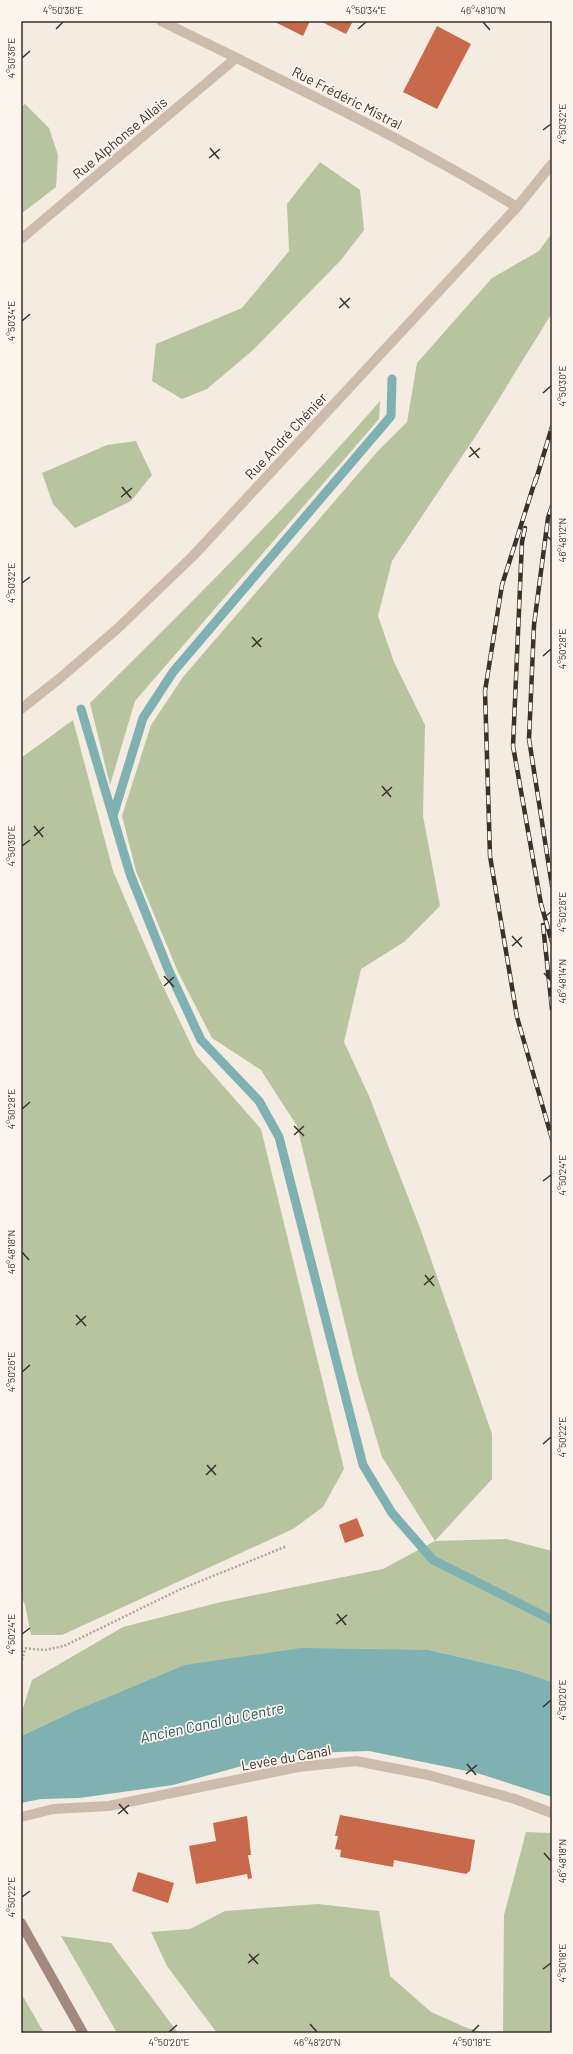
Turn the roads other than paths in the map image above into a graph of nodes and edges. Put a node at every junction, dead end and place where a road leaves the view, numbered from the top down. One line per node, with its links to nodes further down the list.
1 (161, 21): 2 (street, Rue Frédéric Mistral)
2 (236, 58): 4 (street, Rue Frédéric Mistral); 5 (street, Rue Alphonse Allais)
3 (552, 164): 4 (street, Rue André Chénier)
4 (517, 206): 6 (street, Rue André Chénier)
5 (21, 239)
6 (21, 709)
7 (552, 1813): 8 (street, Levée du Canal)
8 (21, 1817)
9 (21, 1923): 10 (main road)
10 (83, 2033)

